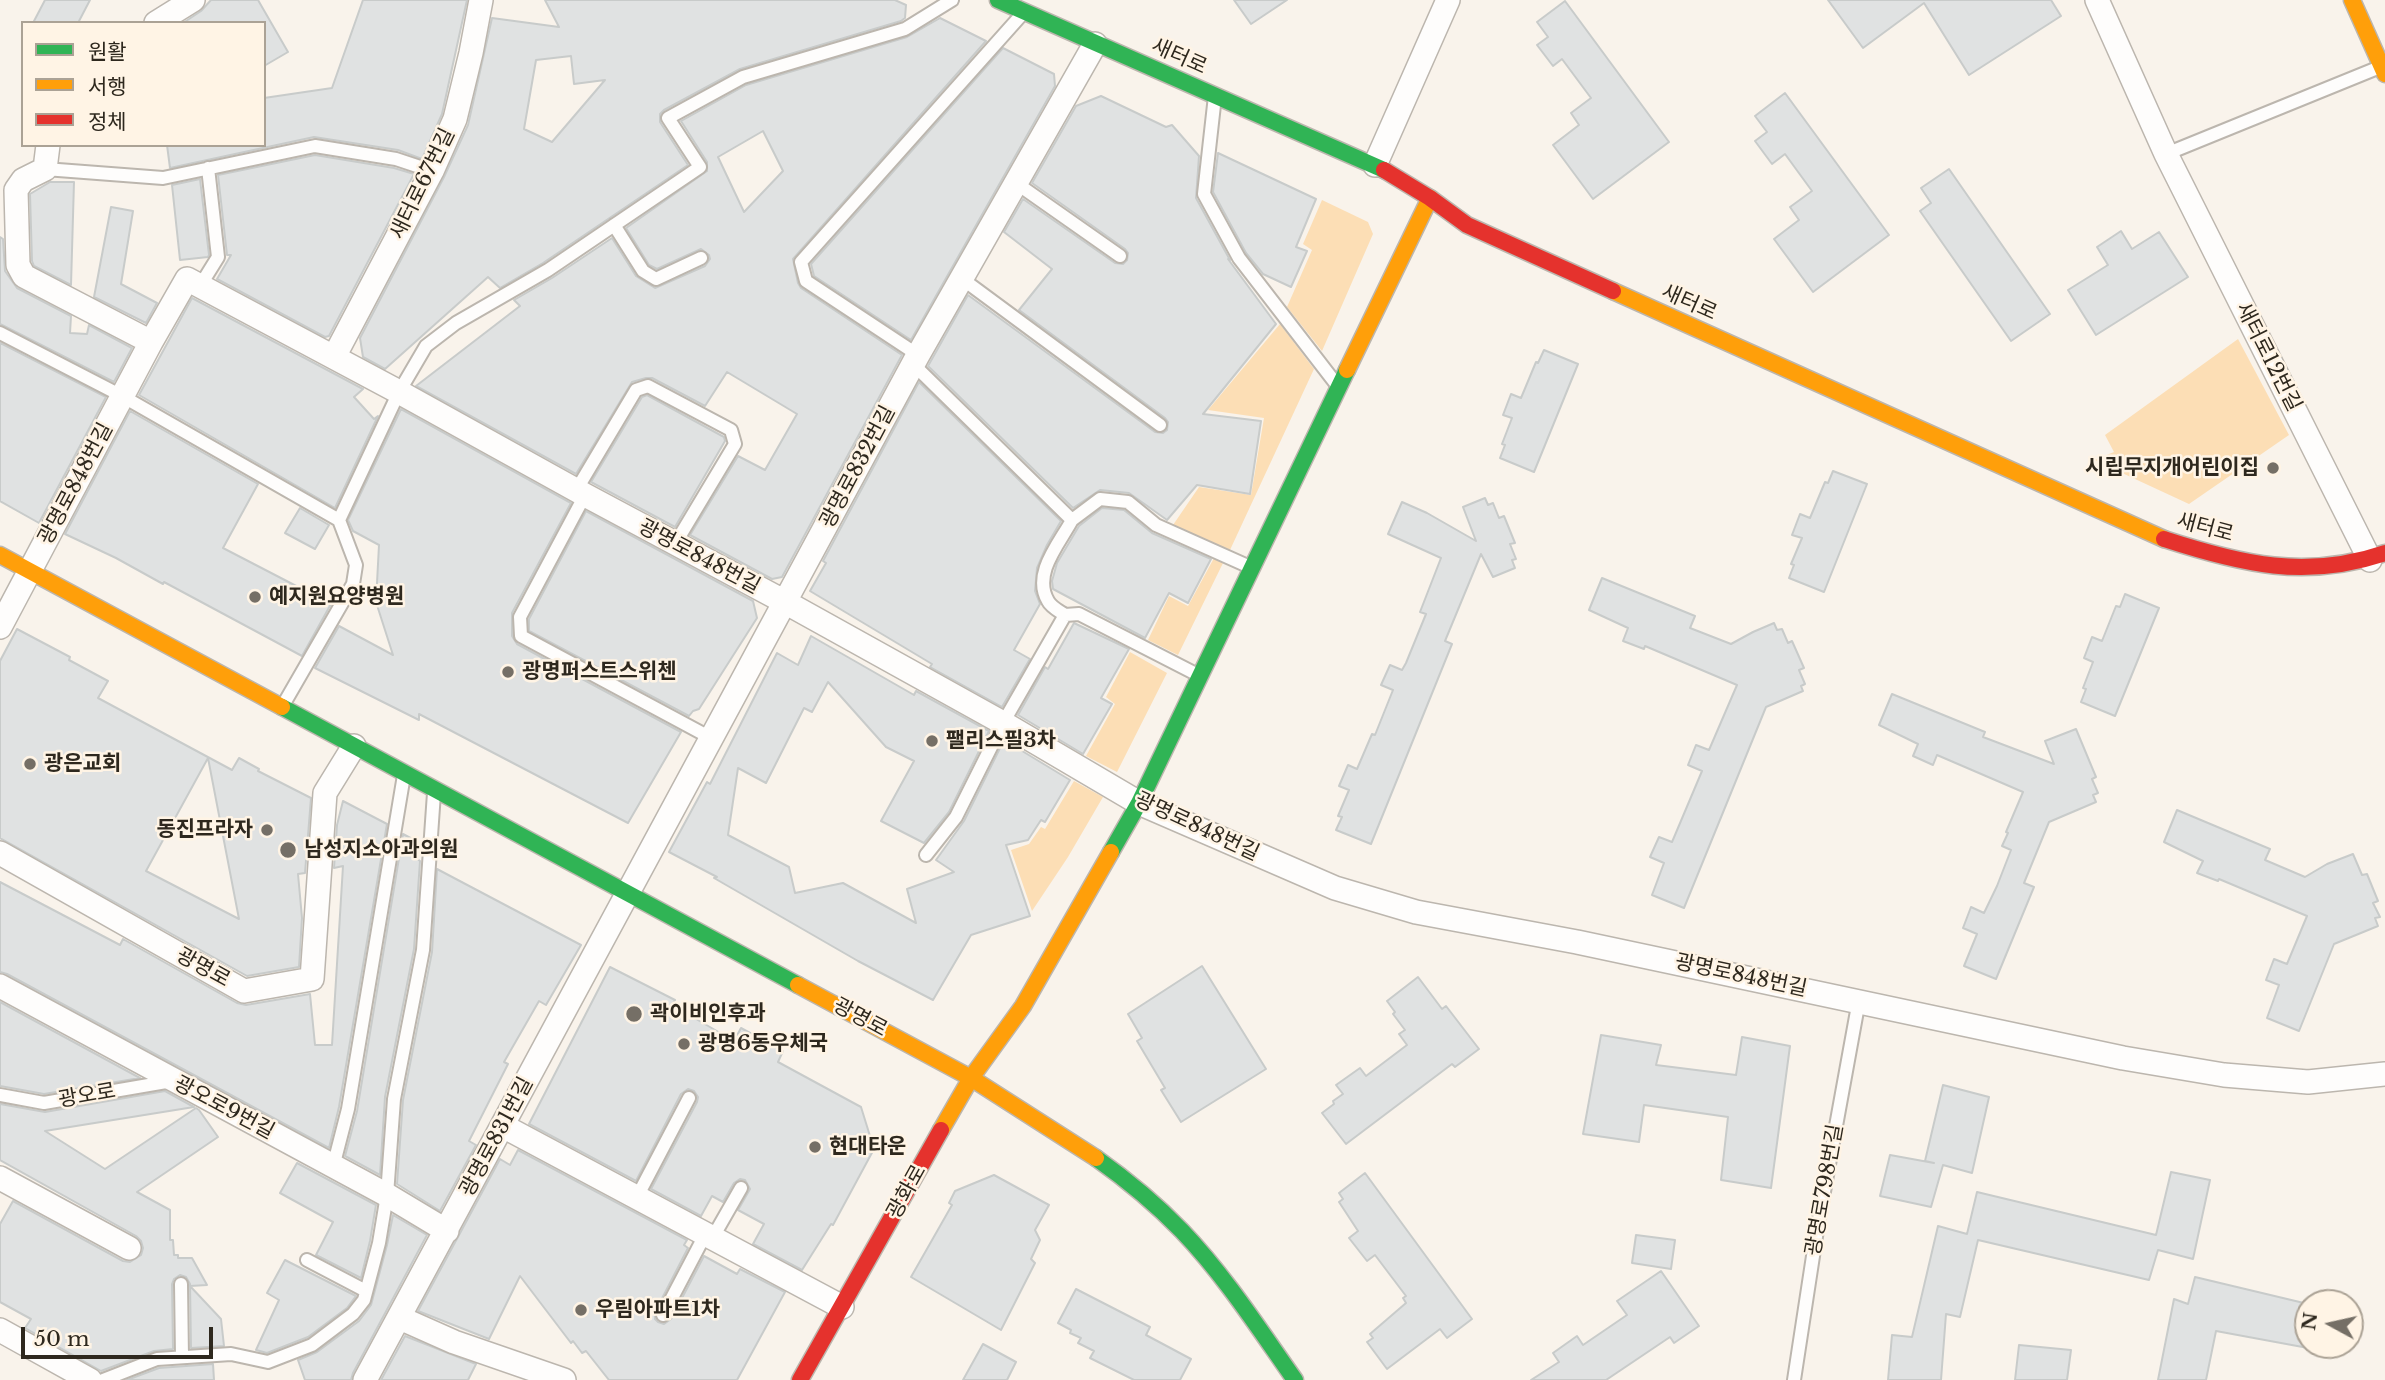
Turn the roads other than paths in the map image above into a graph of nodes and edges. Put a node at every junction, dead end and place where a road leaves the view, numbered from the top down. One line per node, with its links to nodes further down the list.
1 (193, 0): 9 (street)
2 (481, 0): 18 (street, 새터로67번길)
3 (952, 0): 21 (lane)
4 (998, 0): 8 (street, 새터로)
5 (1448, 0): 15 (street)
6 (2096, 0): 14 (street, 새터로12번길)
7 (2352, 0): 11 (street)
8 (1024, 12): 10 (street, 새터로); 30 (lane)
9 (159, 21)
10 (1096, 44): 12 (street, 새터로); 19 (street, 광명로832번길)
11 (2383, 70): 14 (lane)
12 (1215, 96): 15 (street, 새터로); 31 (lane)
13 (48, 147): 16 (street)
14 (2166, 155): 40 (street, 새터로12번길)
15 (1375, 165): 20 (street, 새터로)
16 (45, 169): 17 (lane); 22 (street)
17 (208, 169): 18 (lane); 26 (lane)
18 (432, 171): 29 (street, 새터로67번길)
19 (1016, 183): 23 (lane); 25 (street, 광명로832번길)
20 (1430, 198): 31 (street, 광화로); 40 (street, 새터로)
21 (614, 225): 24 (lane); 32 (lane)
22 (9, 237): 28 (street)
23 (1120, 256)
24 (701, 258)
25 (961, 278): 30 (street, 광명로832번길); 34 (lane)
26 (200, 286): 28 (street, 광명로848번길); 29 (street, 광명로848번길)
27 (0, 333): 33 (lane)
28 (151, 342): 33 (street, 광명로848번길)
29 (334, 357): 32 (street, 광명로848번길)
30 (916, 359): 37 (lane); 43 (street, 광명로832번길)
31 (1339, 387): 41 (street, 광화로)
32 (399, 391): 35 (street, 광명로848번길); 36 (lane)
33 (122, 396): 36 (lane); 42 (street, 광명로848번길)
34 (1160, 425)
35 (581, 492): 38 (street, 광명로848번길); 38 (lane); 49 (lane)
36 (340, 520): 47 (lane)
37 (1072, 520): 41 (lane); 44 (lane)
38 (675, 544): 43 (street, 광명로848번길)
39 (0, 555): 42 (street, 광명로)
40 (2377, 557)
41 (1252, 568): 46 (street, 광화로)
42 (30, 572): 45 (street); 47 (street, 광명로)
43 (785, 603): 48 (street, 광명로848번길); 49 (street, 광명로832번길)
44 (1065, 615): 46 (lane); 48 (lane)
45 (0, 627)
46 (1200, 677): 53 (street, 광화로)
47 (282, 707): 50 (street, 광명로)
48 (1003, 723): 53 (street, 광명로848번길); 55 (lane)
49 (711, 738): 56 (street, 광명로832번길)
50 (354, 746): 51 (street, 광명로); 54 (street, 광명로)
51 (404, 773): 52 (street, 광명로); 65 (lane)
52 (435, 789): 56 (street, 광명로); 68 (lane)
53 (1139, 803): 58 (street, 광명로848번길); 60 (street, 광화로)
54 (0, 853)
55 (926, 855)
56 (626, 892): 60 (street, 광명로); 64 (street, 광명로831번길)
57 (0, 986): 61 (street, 광오로9번길)
58 (1859, 1000): 59 (street, 광명로848번길); 87 (lane, 광명로798번길)
59 (2385, 1074)
60 (971, 1078): 76 (street, 광화로); 86 (street, 광명로)
61 (174, 1081): 62 (lane, 광오로); 65 (street, 광오로9번길)
62 (0, 1095)
63 (689, 1097): 69 (lane)
64 (503, 1126): 69 (street); 70 (street, 광명로831번길)
65 (333, 1167): 68 (street, 광오로9번길)
66 (0, 1178): 72 (street)
67 (741, 1188): 71 (lane)
68 (387, 1195): 70 (street, 광오로9번길); 75 (lane)
69 (637, 1197): 71 (street)
70 (447, 1231): 78 (street, 광명로831번길)
71 (710, 1235): 76 (street); 77 (lane)
72 (129, 1248)
73 (307, 1261): 75 (lane)
74 (181, 1284): 80 (lane)
75 (366, 1291): 80 (lane)
76 (842, 1307): 85 (street, 광화로)
77 (663, 1315)
78 (400, 1318): 83 (street, 광명로831번길); 84 (street)
79 (0, 1330): 81 (street)
80 (181, 1357): 82 (lane)
81 (90, 1380)
82 (103, 1380)
83 (365, 1380)
84 (564, 1380)
85 (800, 1380)
86 (1296, 1380)
87 (1794, 1380)

